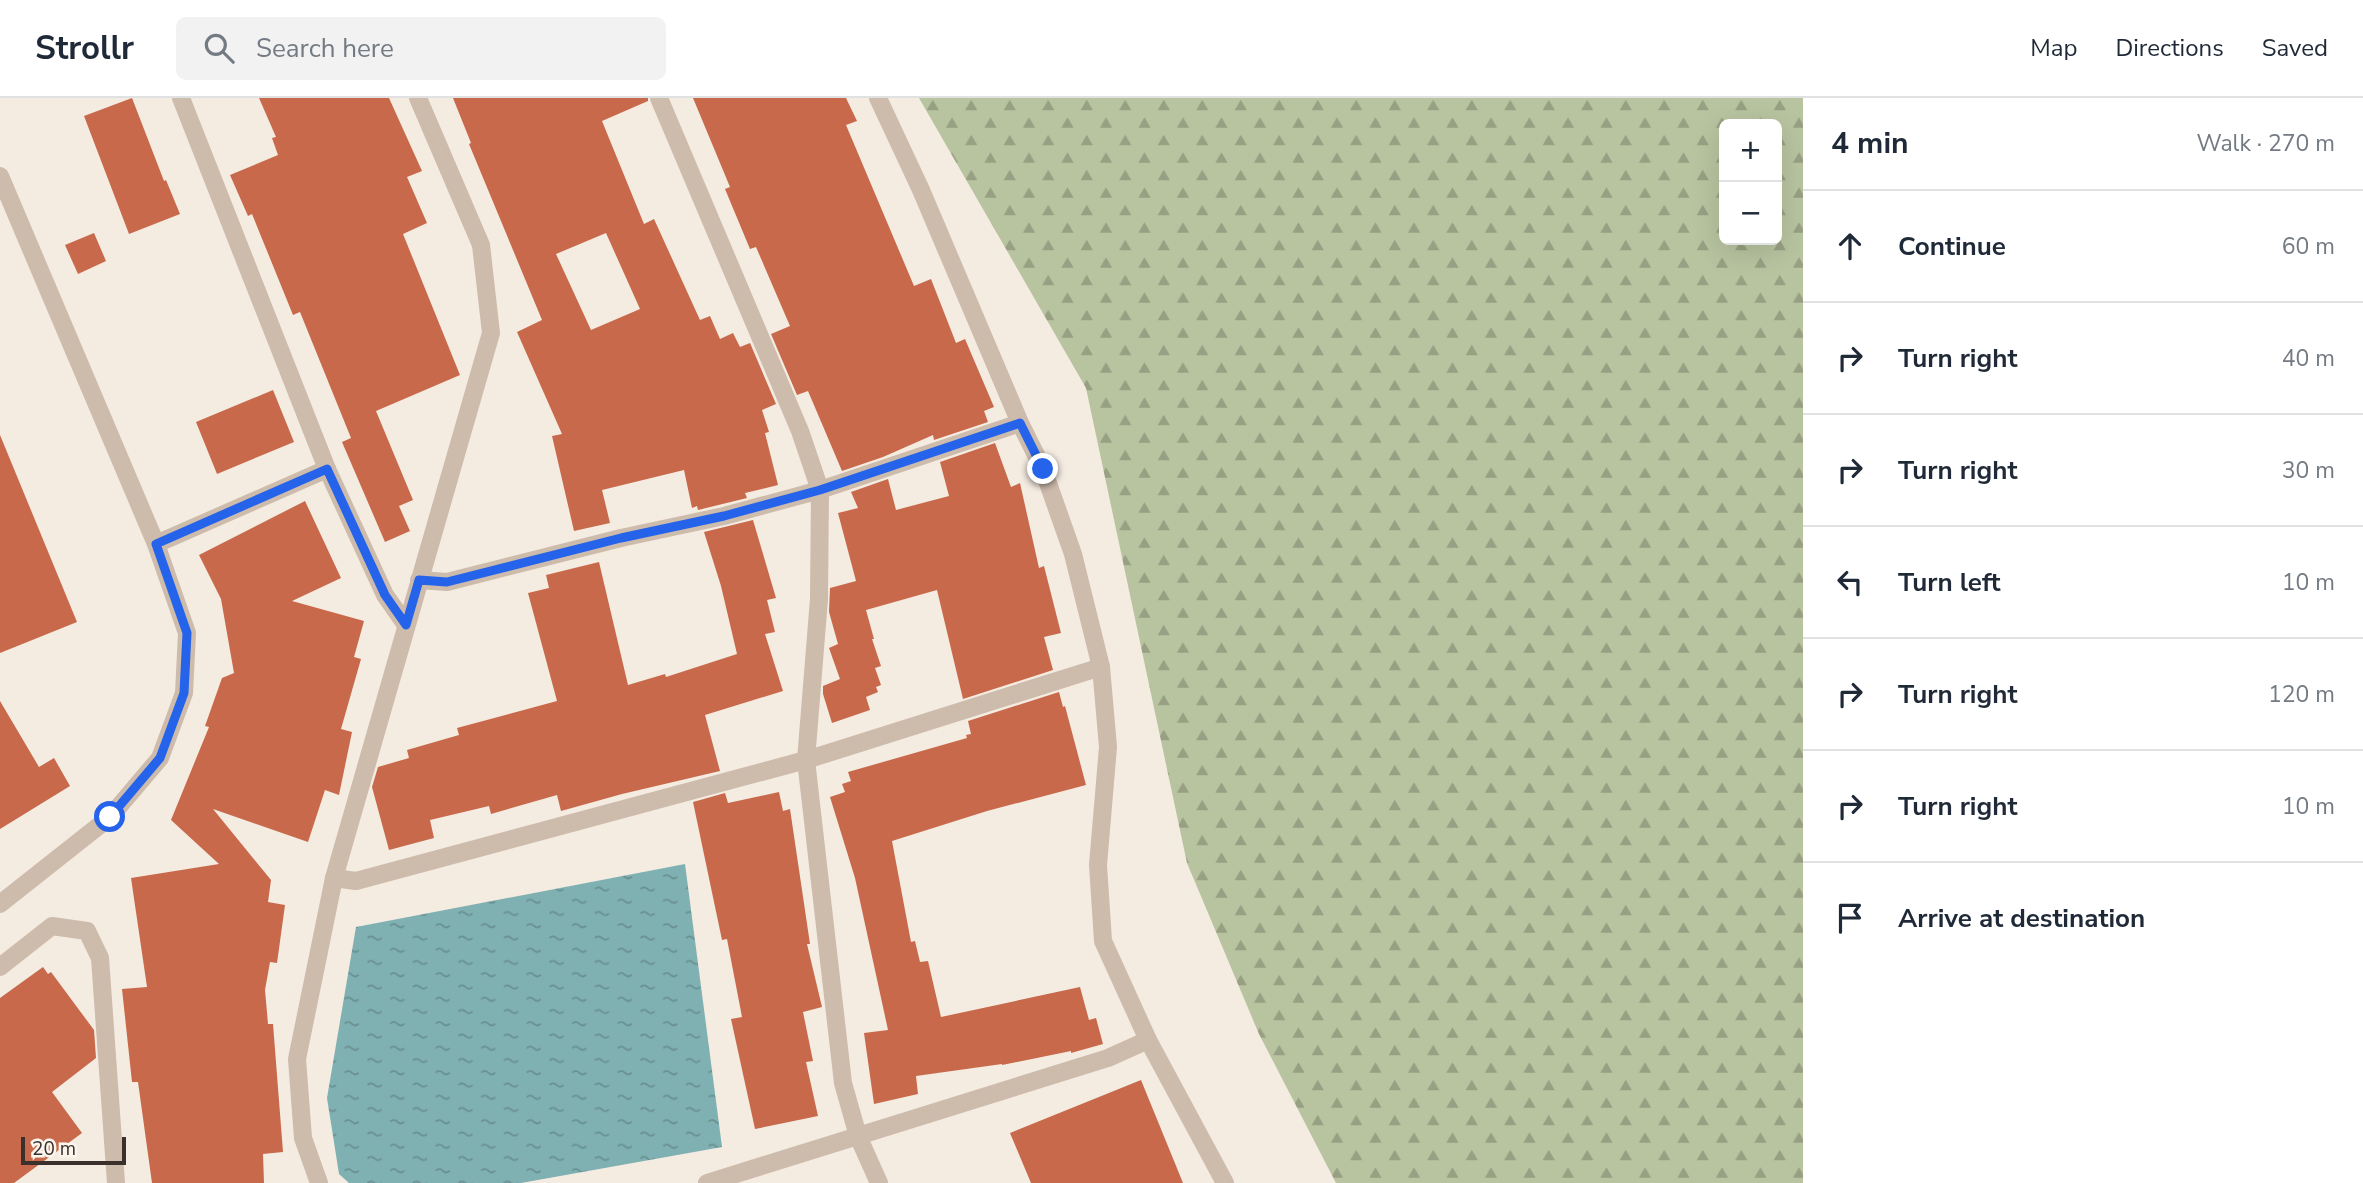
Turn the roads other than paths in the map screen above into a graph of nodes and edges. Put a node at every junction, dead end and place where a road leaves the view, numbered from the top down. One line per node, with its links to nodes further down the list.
1 (181, 98): 7 (street)
2 (418, 98): 10 (street)
3 (659, 98): 8 (street)
4 (878, 98): 6 (street)
5 (0, 176): 9 (street)
6 (1020, 423): 8 (street); 12 (street)
7 (327, 469): 9 (street); 11 (street)
8 (820, 490): 10 (street); 13 (street)
9 (156, 544): 15 (street)
10 (419, 580): 11 (street)
11 (406, 625): 14 (street)
12 (1101, 667): 13 (street); 17 (street)
13 (806, 760): 14 (street); 18 (street)
14 (334, 878): 20 (street)
15 (0, 904)
16 (0, 967): 19 (street)
17 (1148, 1040): 18 (street); 23 (street)
18 (858, 1136): 21 (street); 22 (street)
19 (116, 1183)
20 (319, 1183)
21 (707, 1183)
22 (879, 1183)
23 (1225, 1183)

